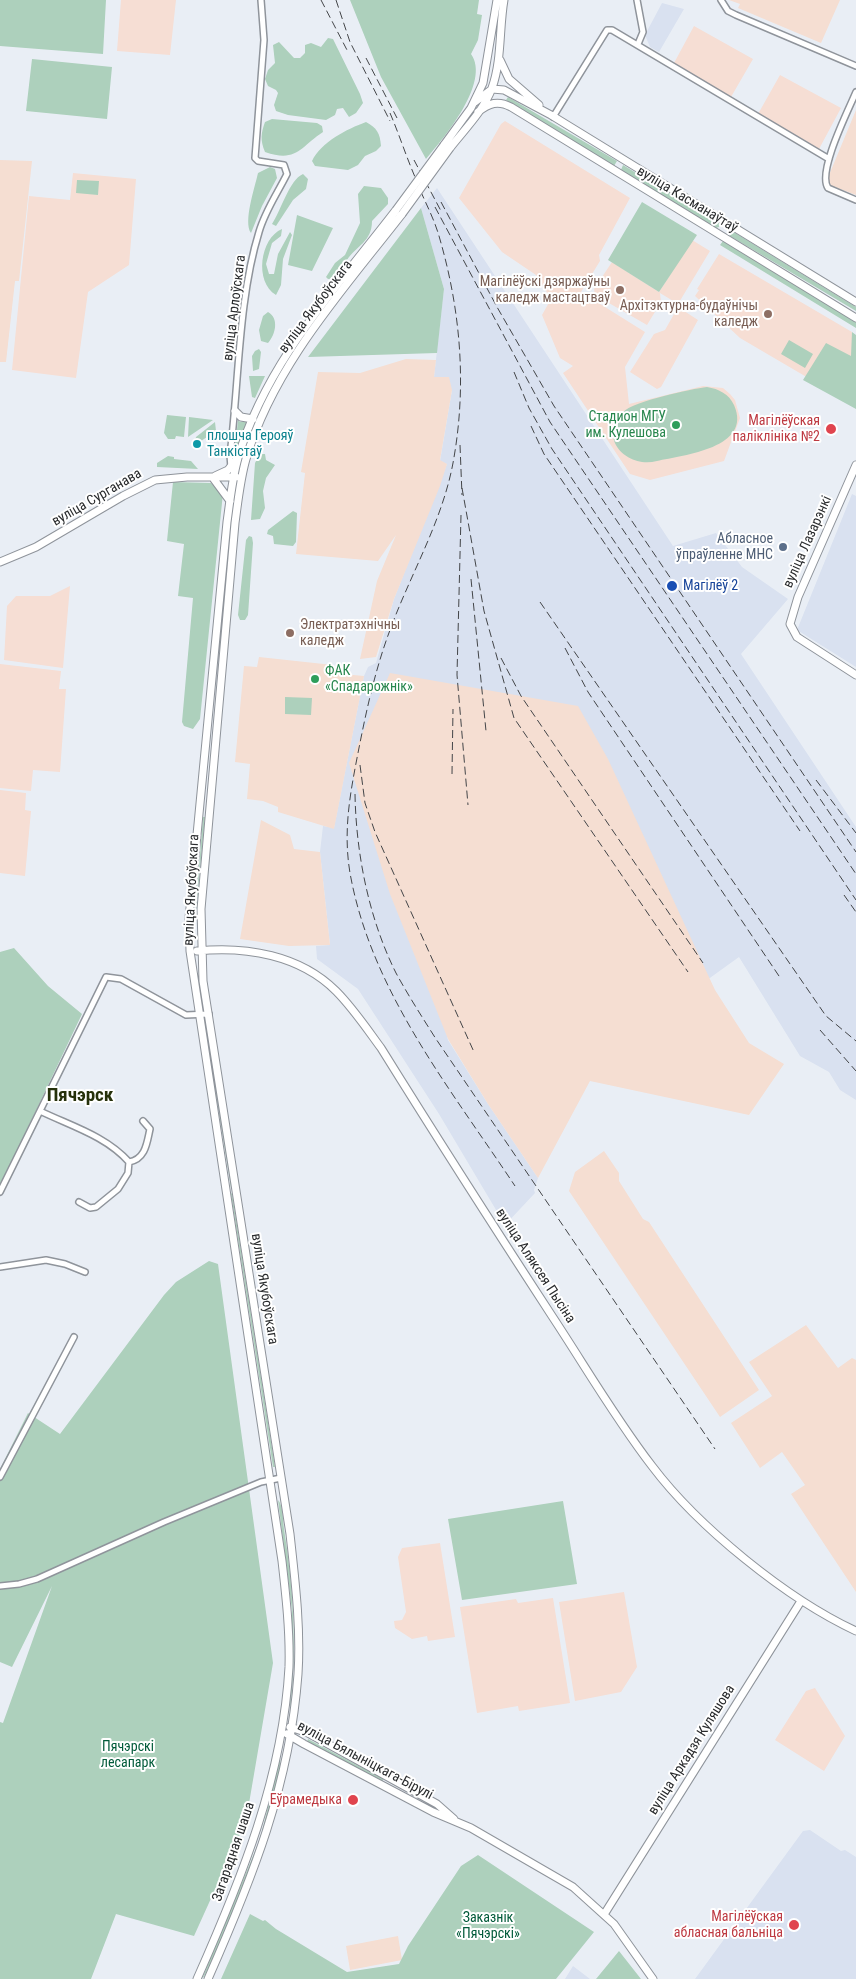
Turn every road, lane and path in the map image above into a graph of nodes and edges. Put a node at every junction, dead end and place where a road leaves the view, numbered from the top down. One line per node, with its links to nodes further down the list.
1 (261, 0): 20 (street, вуліца Арлоўскага)
2 (497, 0): 7 (main road)
3 (504, 0): 8 (main road)
4 (637, 0): 6 (street)
5 (721, 0): 9 (street)
6 (638, 44): 15 (street); 16 (street)
7 (489, 54): 10 (main road); 14 (main road)
8 (499, 55): 10 (main road); 15 (main road, вуліца Касманаўтаў)
9 (856, 66)
10 (492, 89): 12 (main road, вуліца Касманаўтаў); 13 (main road, вуліца Касманаўтаў); 14 (main road)
11 (856, 92): 16 (street)
12 (509, 93): 13 (main road); 15 (main road, вуліца Касманаўтаў)
13 (506, 104): 14 (main road); 19 (main road, вуліца Касманаўтаў)
14 (475, 107): 21 (main road, вуліца Якубоўскага, bridge)
15 (552, 116): 18 (main road, вуліца Касманаўтаў)
16 (829, 159): 17 (street)
17 (856, 200)
18 (856, 302)
19 (856, 318)
20 (235, 411): 21 (main road); 24 (street)
21 (256, 419): 22 (main road, вуліца Якубоўскага); 25 (main road, вуліца Якубоўскага)
22 (238, 458): 24 (main road); 25 (main road, вуліца Якубоўскага)
23 (856, 465): 29 (main road, вуліца Лазарэнкі)
24 (231, 467): 25 (street); 26 (main road)
25 (237, 477): 26 (main road, вуліца Сурганава); 27 (main road, вуліца Якубоўскага); 30 (main road, вуліца Якубоўскага)
26 (213, 478): 27 (main road); 28 (main road, вуліца Сурганава)
27 (230, 502): 31 (main road, вуліца Якубоўскага)
28 (0, 562)
29 (856, 675)
30 (200, 950): 31 (main road, вуліца Аляксея Пысіна); 32 (main road, вуліца Якубоўскага); 46 (main road, вуліца Аляксея Пысіна)
31 (190, 951): 33 (main road, вуліца Якубоўскага)
32 (209, 1014): 33 (street); 43 (main road, вуліца Якубоўскага)
33 (198, 1016): 34 (street); 44 (main road, вуліца Якубоўскага)
34 (40, 1111): 36 (street); 37 (street)
35 (143, 1121): 36 (street)
36 (130, 1162): 38 (street)
37 (0, 1192)
38 (79, 1202)
39 (0, 1267): 40 (street)
40 (85, 1272)
41 (74, 1337): 42 (street)
42 (0, 1477)
43 (281, 1478): 44 (street); 48 (main road, вуліца Якубоўскага)
44 (270, 1479): 45 (street); 49 (main road, вуліца Якубоўскага)
45 (0, 1586)
46 (800, 1601): 47 (main road, вуліца Аляксея Пысіна); 54 (main road, вуліца Аркадзя Куляшова)
47 (856, 1631)
48 (292, 1727): 49 (main road, вуліца Бялыніцкага-Бірулі); 50 (main road, вуліца Якубоўскага); 51 (main road, вуліца Бялыніцкага-Бірулі)
49 (282, 1728): 50 (main road, вуліца Бялыніцкага-Бірулі); 55 (main road, Загарадная шаша)
50 (290, 1736): 52 (main road, вуліца Бялыніцкага-Бірулі); 56 (main road, Загарадная шаша)
51 (388, 1778): 52 (street); 53 (main road, вуліца Бялыніцкага-Бірулі)
52 (385, 1786): 53 (main road, вуліца Бялыніцкага-Бірулі)
53 (455, 1820): 54 (main road, вуліца Бялыніцкага-Бірулі)
54 (604, 1913): 57 (main road, вуліца Бялыніцкага-Бірулі)
55 (196, 1979)
56 (208, 1979)
57 (653, 1979)

